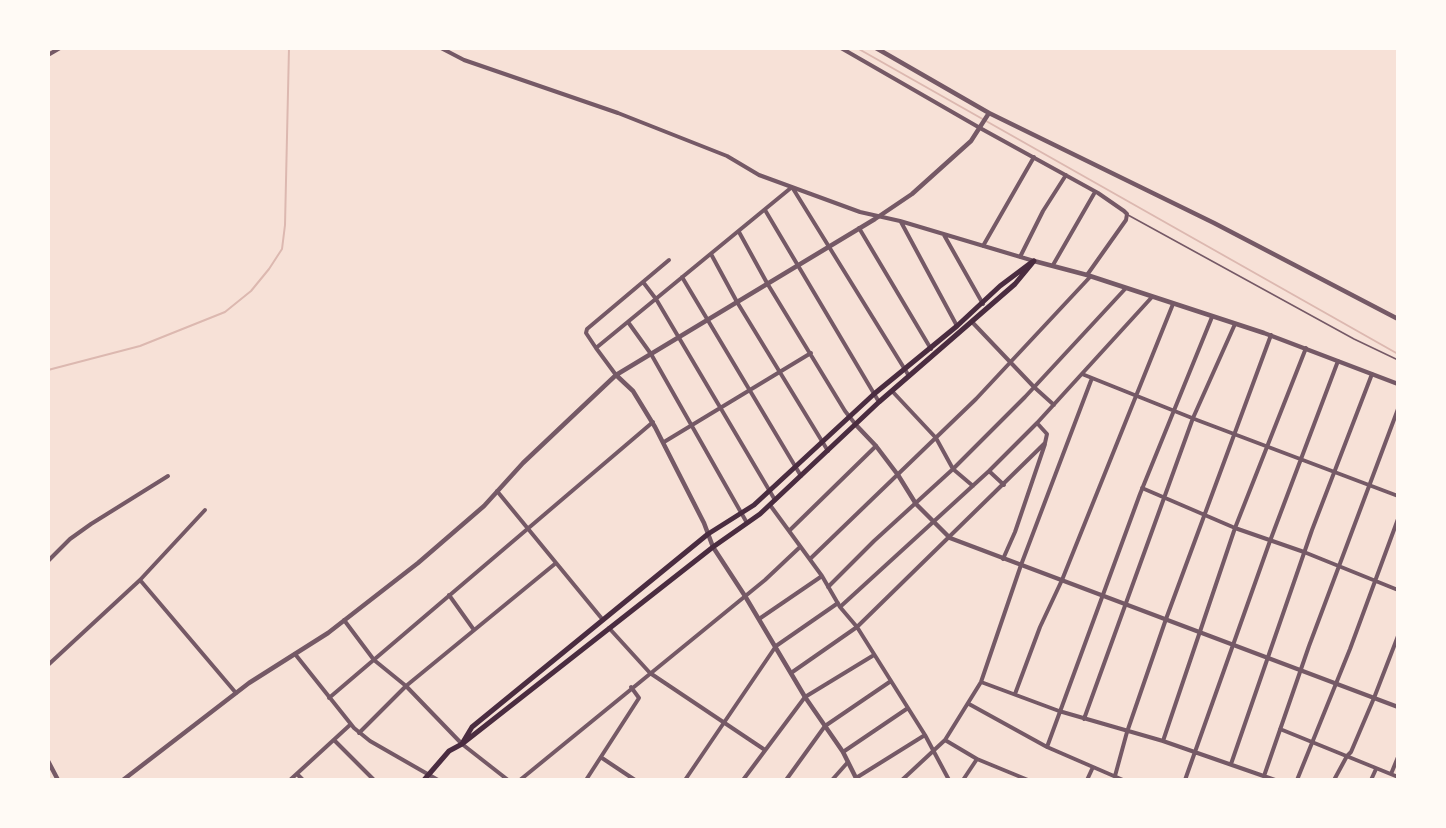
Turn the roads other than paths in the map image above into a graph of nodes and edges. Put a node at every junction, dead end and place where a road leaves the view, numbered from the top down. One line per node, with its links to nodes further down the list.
1 (60, 48): 5 (street)
2 (441, 48): 10 (street)
3 (841, 48): 7 (street)
4 (876, 48): 6 (street)
5 (48, 55)
6 (988, 115): 7 (street); 39 (street)
7 (981, 128): 8 (street); 14 (street)
8 (1034, 157): 9 (street); 19 (street)
9 (1066, 175): 11 (street); 22 (street)
10 (792, 187): 12 (street); 14 (street); 20 (street)
11 (1095, 192): 13 (street); 26 (street)
12 (765, 210): 17 (street); 25 (street)
13 (1127, 214): 27 (street); 55 (lane)
14 (879, 216): 15 (street); 16 (street)
15 (900, 222): 18 (street); 44 (street)
16 (859, 228): 20 (street); 49 (street)
17 (739, 231): 21 (street); 30 (street)
18 (944, 235): 19 (street); 35 (street)
19 (983, 246): 22 (street)
20 (828, 247): 25 (street); 57 (street)
21 (711, 254): 28 (street); 34 (street)
22 (1020, 257): 24 (street)
23 (669, 260): 29 (street)
24 (1034, 261): 26 (street); 35 (main road); 37 (main road)
25 (798, 265): 30 (street); 68 (street)
26 (1053, 265): 27 (street)
27 (1088, 276): 31 (street); 56 (street)
28 (682, 277): 33 (street); 41 (street)
29 (643, 282): 33 (street); 48 (street)
30 (767, 283): 34 (street); 51 (street)
31 (1126, 288): 32 (street); 65 (street)
32 (1152, 297): 36 (street); 59 (street)
33 (656, 299): 40 (street); 47 (street)
34 (737, 302): 41 (street); 58 (street)
35 (982, 303): 37 (street); 44 (main road)
36 (1173, 304): 38 (street); 69 (street)
37 (987, 310): 42 (main road)
38 (1212, 317): 43 (street); 74 (street)
39 (1398, 319)
40 (628, 321): 48 (street); 52 (street)
41 (708, 321): 47 (street); 66 (street)
42 (973, 323): 45 (main road); 56 (street)
43 (1235, 324): 46 (street); 76 (street)
44 (957, 326): 45 (street); 49 (main road)
45 (960, 332): 53 (main road)
46 (1271, 335): 50 (street); 81 (street)
47 (679, 338): 52 (street); 72 (street)
48 (596, 348): 61 (street)
49 (931, 348): 53 (street); 57 (main road)
50 (1306, 348): 54 (street); 87 (street)
51 (811, 353): 58 (street); 75 (street)
52 (651, 354): 61 (street); 80 (street)
53 (934, 355): 62 (main road)
54 (1338, 360): 60 (street); 89 (street)
55 (1398, 360)
56 (1011, 362): 65 (street); 82 (street)
57 (904, 369): 62 (street); 68 (main road)
58 (781, 372): 66 (street); 84 (street)
59 (1082, 374): 63 (street); 71 (street)
60 (1372, 374): 64 (street); 93 (street)
61 (616, 375): 77 (street); 101 (street)
62 (909, 376): 67 (main road)
63 (1092, 378): 69 (street); 126 (street)
64 (1398, 384)
65 (1034, 387): 71 (street); 91 (street)
66 (751, 391): 72 (street); 90 (street)
67 (892, 391): 70 (main road); 82 (street)
68 (874, 394): 70 (street); 75 (main road)
69 (1136, 395): 74 (street); 130 (street)
70 (879, 402): 79 (main road)
71 (1054, 405): 78 (street)
72 (721, 409): 80 (street); 102 (street)
73 (1398, 409): 98 (street)
74 (1172, 410): 76 (street); 100 (street)
75 (850, 417): 79 (street); 84 (main road)
76 (1193, 418): 81 (street); 103 (street)
77 (653, 422): 83 (street); 113 (street)
78 (1037, 423): 85 (street); 92 (street)
79 (856, 425): 86 (street); 88 (main road)
80 (691, 427): 83 (street); 108 (street)
81 (1234, 434): 87 (street); 109 (street)
82 (936, 438): 91 (street); 94 (street)
83 (664, 442): 116 (street)
84 (823, 442): 88 (street); 90 (main road)
85 (1045, 443): 97 (street); 122 (street)
86 (876, 446): 94 (street); 115 (street)
87 (1267, 446): 89 (street); 114 (street)
88 (828, 451): 96 (main road)
89 (1302, 460): 93 (street); 118 (street)
90 (796, 467): 96 (street); 102 (main road)
91 (953, 469): 99 (street); 106 (street)
92 (989, 471): 97 (street); 99 (street)
93 (1335, 473): 98 (street); 121 (street)
94 (898, 475): 106 (street); 123 (street)
95 (168, 476): 124 (street)
96 (801, 476): 105 (main road)
97 (1004, 485): 117 (street)
98 (1368, 485): 104 (street); 127 (street)
99 (973, 486): 112 (street)
100 (1142, 488): 103 (street); 134 (street)
101 (497, 491): 113 (street); 141 (street)
102 (770, 491): 105 (street); 108 (main road)
103 (1164, 496): 109 (street); 137 (street)
104 (1398, 496)
105 (772, 502): 111 (main road); 115 (street)
106 (916, 504): 112 (street); 132 (street)
107 (205, 510): 129 (street)
108 (741, 513): 111 (street); 116 (main road)
109 (1204, 516): 114 (street); 140 (street)
110 (1398, 519): 131 (street)
111 (747, 523): 119 (main road)
112 (933, 523): 117 (street); 138 (street)
113 (528, 528): 125 (street); 135 (street)
114 (1235, 528): 118 (street); 146 (street)
115 (789, 531): 120 (street)
116 (708, 534): 119 (street); 142 (main road)
117 (951, 538): 122 (street); 143 (street)
118 (1270, 541): 121 (street); 149 (street)
119 (713, 547): 136 (street); 144 (main road)
120 (800, 547): 123 (street); 136 (street)
121 (1304, 552): 127 (street); 153 (street)
122 (1003, 559): 126 (street)
123 (810, 560): 128 (street)
124 (48, 561)
125 (556, 563): 142 (street); 145 (street)
126 (1021, 565): 130 (street); 160 (street)
127 (1339, 565): 131 (street); 156 (street)
128 (822, 576): 132 (street); 139 (street)
129 (140, 580): 155 (street); 164 (street)
130 (1062, 580): 134 (street); 165 (street)
131 (1375, 580): 133 (street); 161 (street)
132 (828, 587): 138 (street)
133 (1398, 590)
134 (1102, 594): 137 (street); 172 (street)
135 (448, 595): 145 (street); 154 (street)
136 (745, 596): 139 (street); 157 (street)
137 (1125, 603): 140 (street); 173 (street)
138 (839, 605): 143 (street); 150 (street)
139 (759, 619): 150 (street)
140 (1166, 619): 146 (street); 178 (street)
141 (344, 620): 151 (street); 154 (street)
142 (603, 620): 185 (main road)
143 (857, 627): 152 (street); 158 (street)
144 (609, 628): 157 (street); 185 (main road)
145 (474, 630): 162 (street)
146 (1199, 632): 149 (street); 183 (street)
147 (1398, 636): 148 (street)
148 (1397, 643): 168 (street)
149 (1233, 645): 153 (street); 190 (street)
150 (776, 646): 158 (street); 174 (street)
151 (295, 654): 164 (street); 167 (street)
152 (875, 654): 159 (street); 166 (street)
153 (1268, 658): 156 (street); 197 (street)
154 (374, 660): 162 (street); 167 (street)
155 (48, 665)
156 (1301, 670): 161 (street); 177 (street)
157 (650, 673): 163 (street); 174 (street)
158 (790, 673): 166 (street)
159 (891, 681): 171 (street); 176 (street)
160 (981, 682): 165 (street); 169 (street)
161 (1335, 684): 168 (street); 184 (street)
162 (406, 686): 179 (street); 185 (street)
163 (631, 687): 192 (street); 217 (street)
164 (236, 693): 210 (street)
165 (1015, 694): 172 (street)
166 (805, 697): 176 (street); 187 (street)
167 (329, 698): 175 (street)
168 (1374, 698): 170 (street); 191 (street)
169 (969, 704): 182 (street); 186 (street)
170 (1398, 706)
171 (908, 708): 180 (street); 188 (street)
172 (1059, 711): 173 (street); 186 (street)
173 (1084, 719): 178 (street)
174 (723, 721): 187 (street); 220 (street)
175 (351, 724): 179 (street); 181 (street)
176 (825, 726): 188 (street); 222 (street)
177 (1280, 729): 184 (street); 205 (street)
178 (1127, 732): 183 (street); 204 (street)
179 (359, 733): 202 (street)
180 (925, 735): 189 (street); 208 (street)
181 (334, 740): 201 (street); 213 (street)
182 (945, 740): 189 (street); 194 (street)
183 (1163, 741): 190 (street)
184 (1312, 741): 191 (street); 232 (street)
185 (462, 744): 202 (main road); 216 (street)
186 (1047, 747): 198 (street)
187 (765, 750): 221 (street)
188 (843, 752): 196 (street)
189 (933, 752): 207 (street); 224 (street)
190 (1196, 752): 197 (street); 230 (street)
191 (1347, 756): 199 (street); 233 (street)
192 (602, 758): 218 (street); 219 (street)
193 (1398, 758): 203 (street)
194 (977, 759): 226 (street); 227 (street)
195 (48, 761): 200 (street)
196 (849, 762): 208 (street); 223 (street)
197 (1231, 764): 205 (street)
198 (1093, 767): 204 (street); 228 (street)
199 (1376, 769): 203 (street); 234 (street)
200 (50, 772): 209 (street)
201 (297, 774): 211 (street); 212 (street)
202 (429, 774): 214 (main road); 215 (street)
203 (1390, 774): 206 (street)
204 (1115, 776): 229 (street)
205 (1264, 776): 231 (street)
206 (1398, 777)
207 (948, 778): 225 (street)
208 (856, 779)
209 (58, 780)
210 (123, 780)
211 (290, 780)
212 (303, 780)
213 (374, 780)
214 (424, 780)
215 (438, 780)
216 (508, 780)
217 (520, 780)
218 (586, 780)
219 (635, 780)
220 (685, 780)
221 (742, 780)
222 (786, 780)
223 (832, 780)
224 (903, 780)
225 (942, 780)
226 (963, 780)
227 (1028, 780)
228 (1087, 780)
229 (1124, 780)
230 (1185, 780)
231 (1275, 780)
232 (1297, 780)
233 (1334, 780)
234 (1371, 780)

